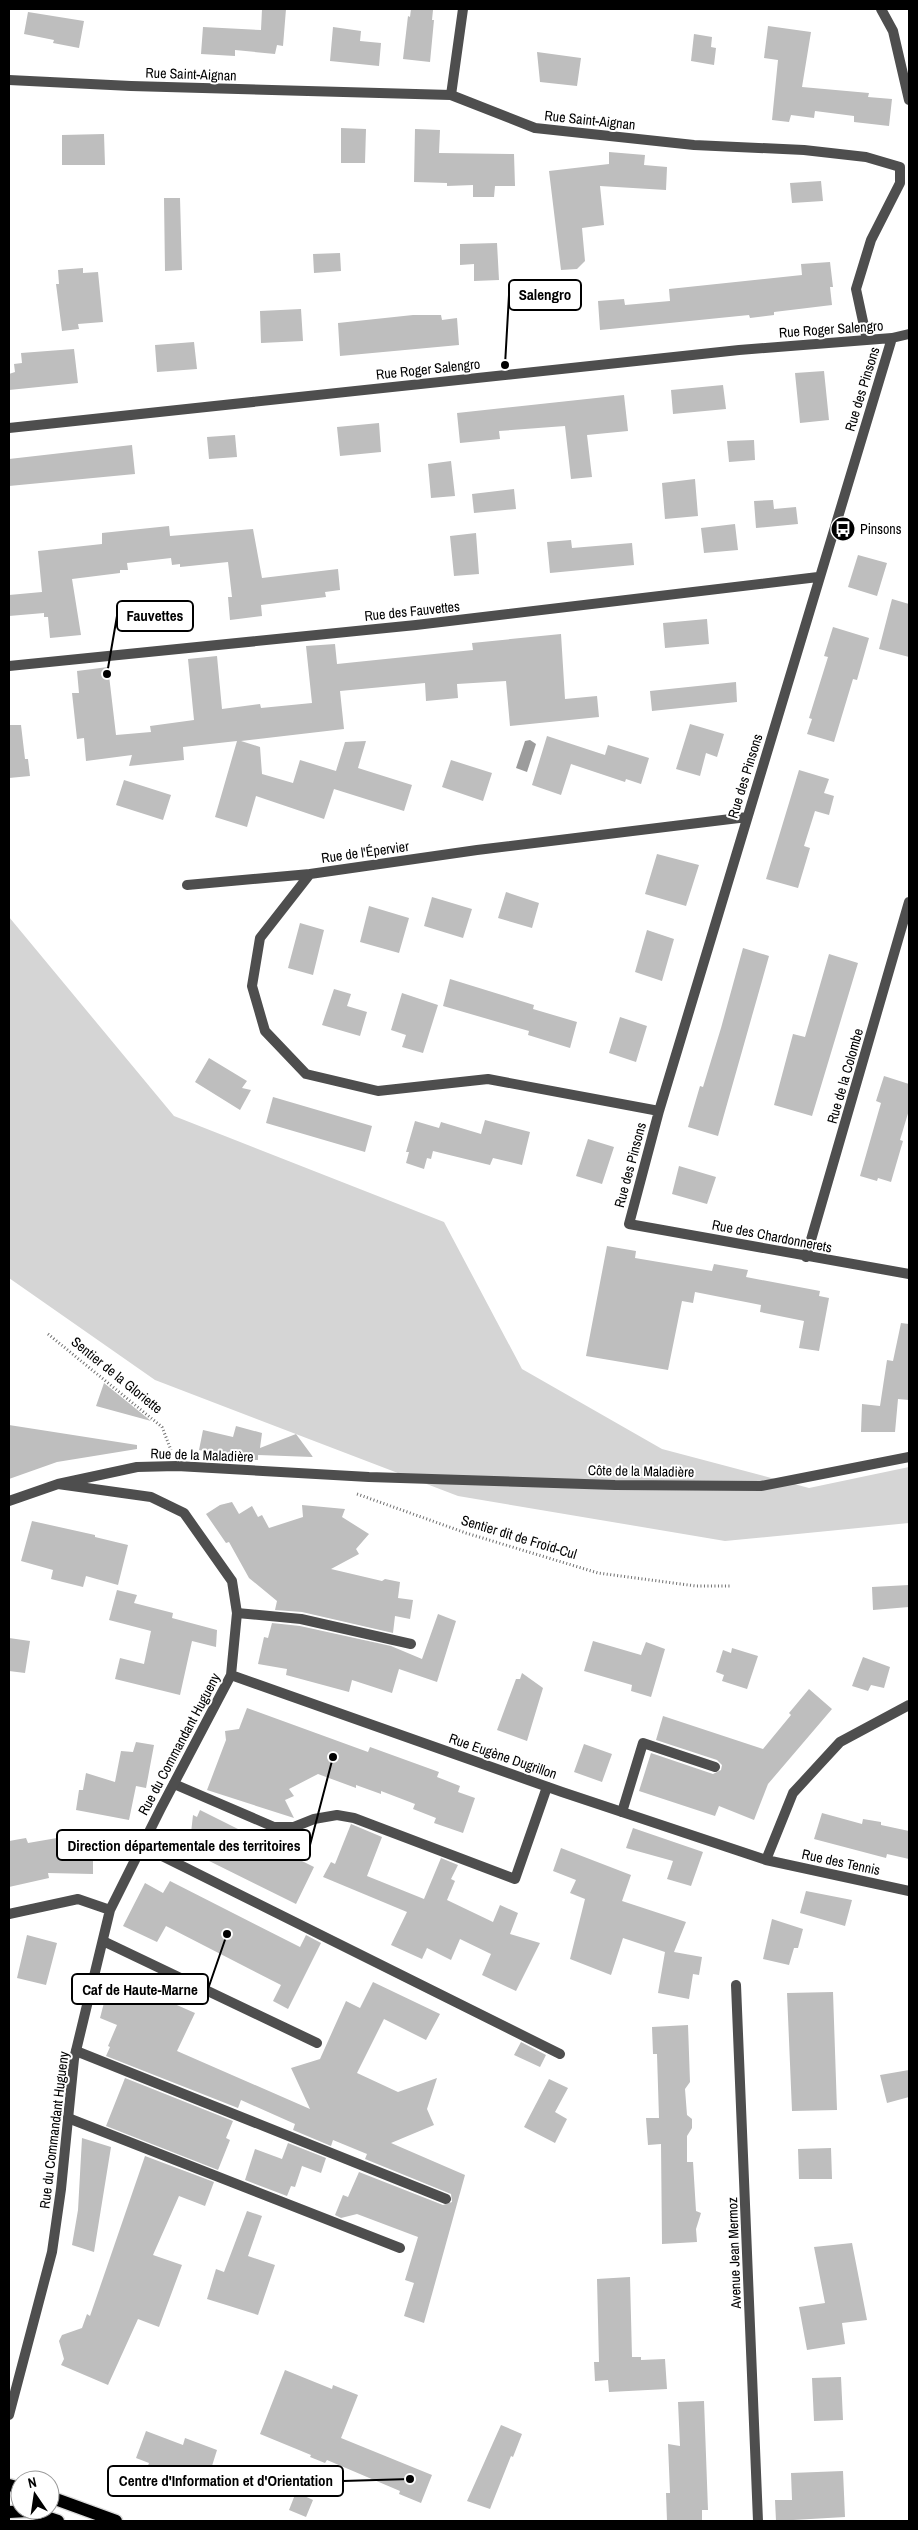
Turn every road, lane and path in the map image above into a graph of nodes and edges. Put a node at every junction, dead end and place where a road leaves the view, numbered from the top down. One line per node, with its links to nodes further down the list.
1 (462, 9): 4 (street)
2 (881, 9): 5 (street)
3 (9, 80): 4 (street, Rue Saint-Aignan)
4 (451, 95): 6 (street, Rue Saint-Aignan)
5 (909, 100)
6 (905, 165): 9 (street, Rue Saint-Aignan)
7 (909, 334): 8 (street, Rue Roger Salengro)
8 (892, 338): 9 (street, Rue Roger Salengro); 11 (street, Rue des Pinsons)
9 (867, 340): 10 (street, Rue Roger Salengro)
10 (9, 428)
11 (818, 577): 12 (street, Rue des Fauvettes); 13 (street, Rue des Pinsons)
12 (9, 666)
13 (747, 818): 14 (street, Rue de l'Épervier); 17 (street, Rue des Pinsons)
14 (310, 874): 15 (street); 17 (street, Rue de l'Épervier)
15 (187, 885)
16 (909, 902): 19 (street, Rue de la Colombe)
17 (659, 1110): 18 (street, Rue des Pinsons)
18 (629, 1224): 19 (street, Rue des Chardonnerets)
19 (806, 1257): 20 (street, Rue des Chardonnerets)
20 (909, 1274)
21 (48, 1334): 23 (path, Sentier de la Gloriette)
22 (909, 1457): 24 (street, Côte de la Maladière)
23 (177, 1466): 24 (street, Rue de la Maladière); 25 (street, Rue de la Maladière)
24 (369, 1477)
25 (58, 1484): 27 (street, Rue de la Maladière); 29 (street, Rue du Commandant Hugueny)
26 (351, 1491): 28 (path, Sentier dit de Froid-Cul)
27 (9, 1501)
28 (731, 1586)
29 (237, 1613): 30 (street); 31 (street, Rue du Commandant Hugueny)
30 (411, 1644)
31 (231, 1675): 34 (street, Rue du Commandant Hugueny); 35 (street, Rue Eugène Dugrillon)
32 (909, 1705): 38 (street)
33 (715, 1767): 36 (street)
34 (174, 1784): 35 (street); 37 (street, Rue du Commandant Hugueny)
35 (547, 1787): 36 (street, Rue Eugène Dugrillon)
36 (622, 1812): 38 (street, Rue Eugène Dugrillon)
37 (142, 1846): 40 (street, Rue du Commandant Hugueny); 46 (street)
38 (766, 1860): 39 (street, Rue des Tennis)
39 (909, 1891)
40 (110, 1910): 41 (street); 42 (street, Rue du Commandant Hugueny)
41 (9, 1914)
42 (103, 1941): 44 (street); 45 (street, Rue du Commandant Hugueny)
43 (736, 1985): 55 (street, Avenue Jean Mermoz)
44 (317, 2043)
45 (76, 2051): 47 (street, Rue du Commandant Hugueny); 48 (street)
46 (560, 2054)
47 (68, 2118): 49 (street); 50 (street, Rue du Commandant Hugueny)
48 (446, 2199)
49 (400, 2248)
50 (9, 2415)
51 (60, 2501): 54 (main road)
52 (9, 2512): 53 (main road)
53 (58, 2521)
54 (116, 2521)
55 (758, 2521)

